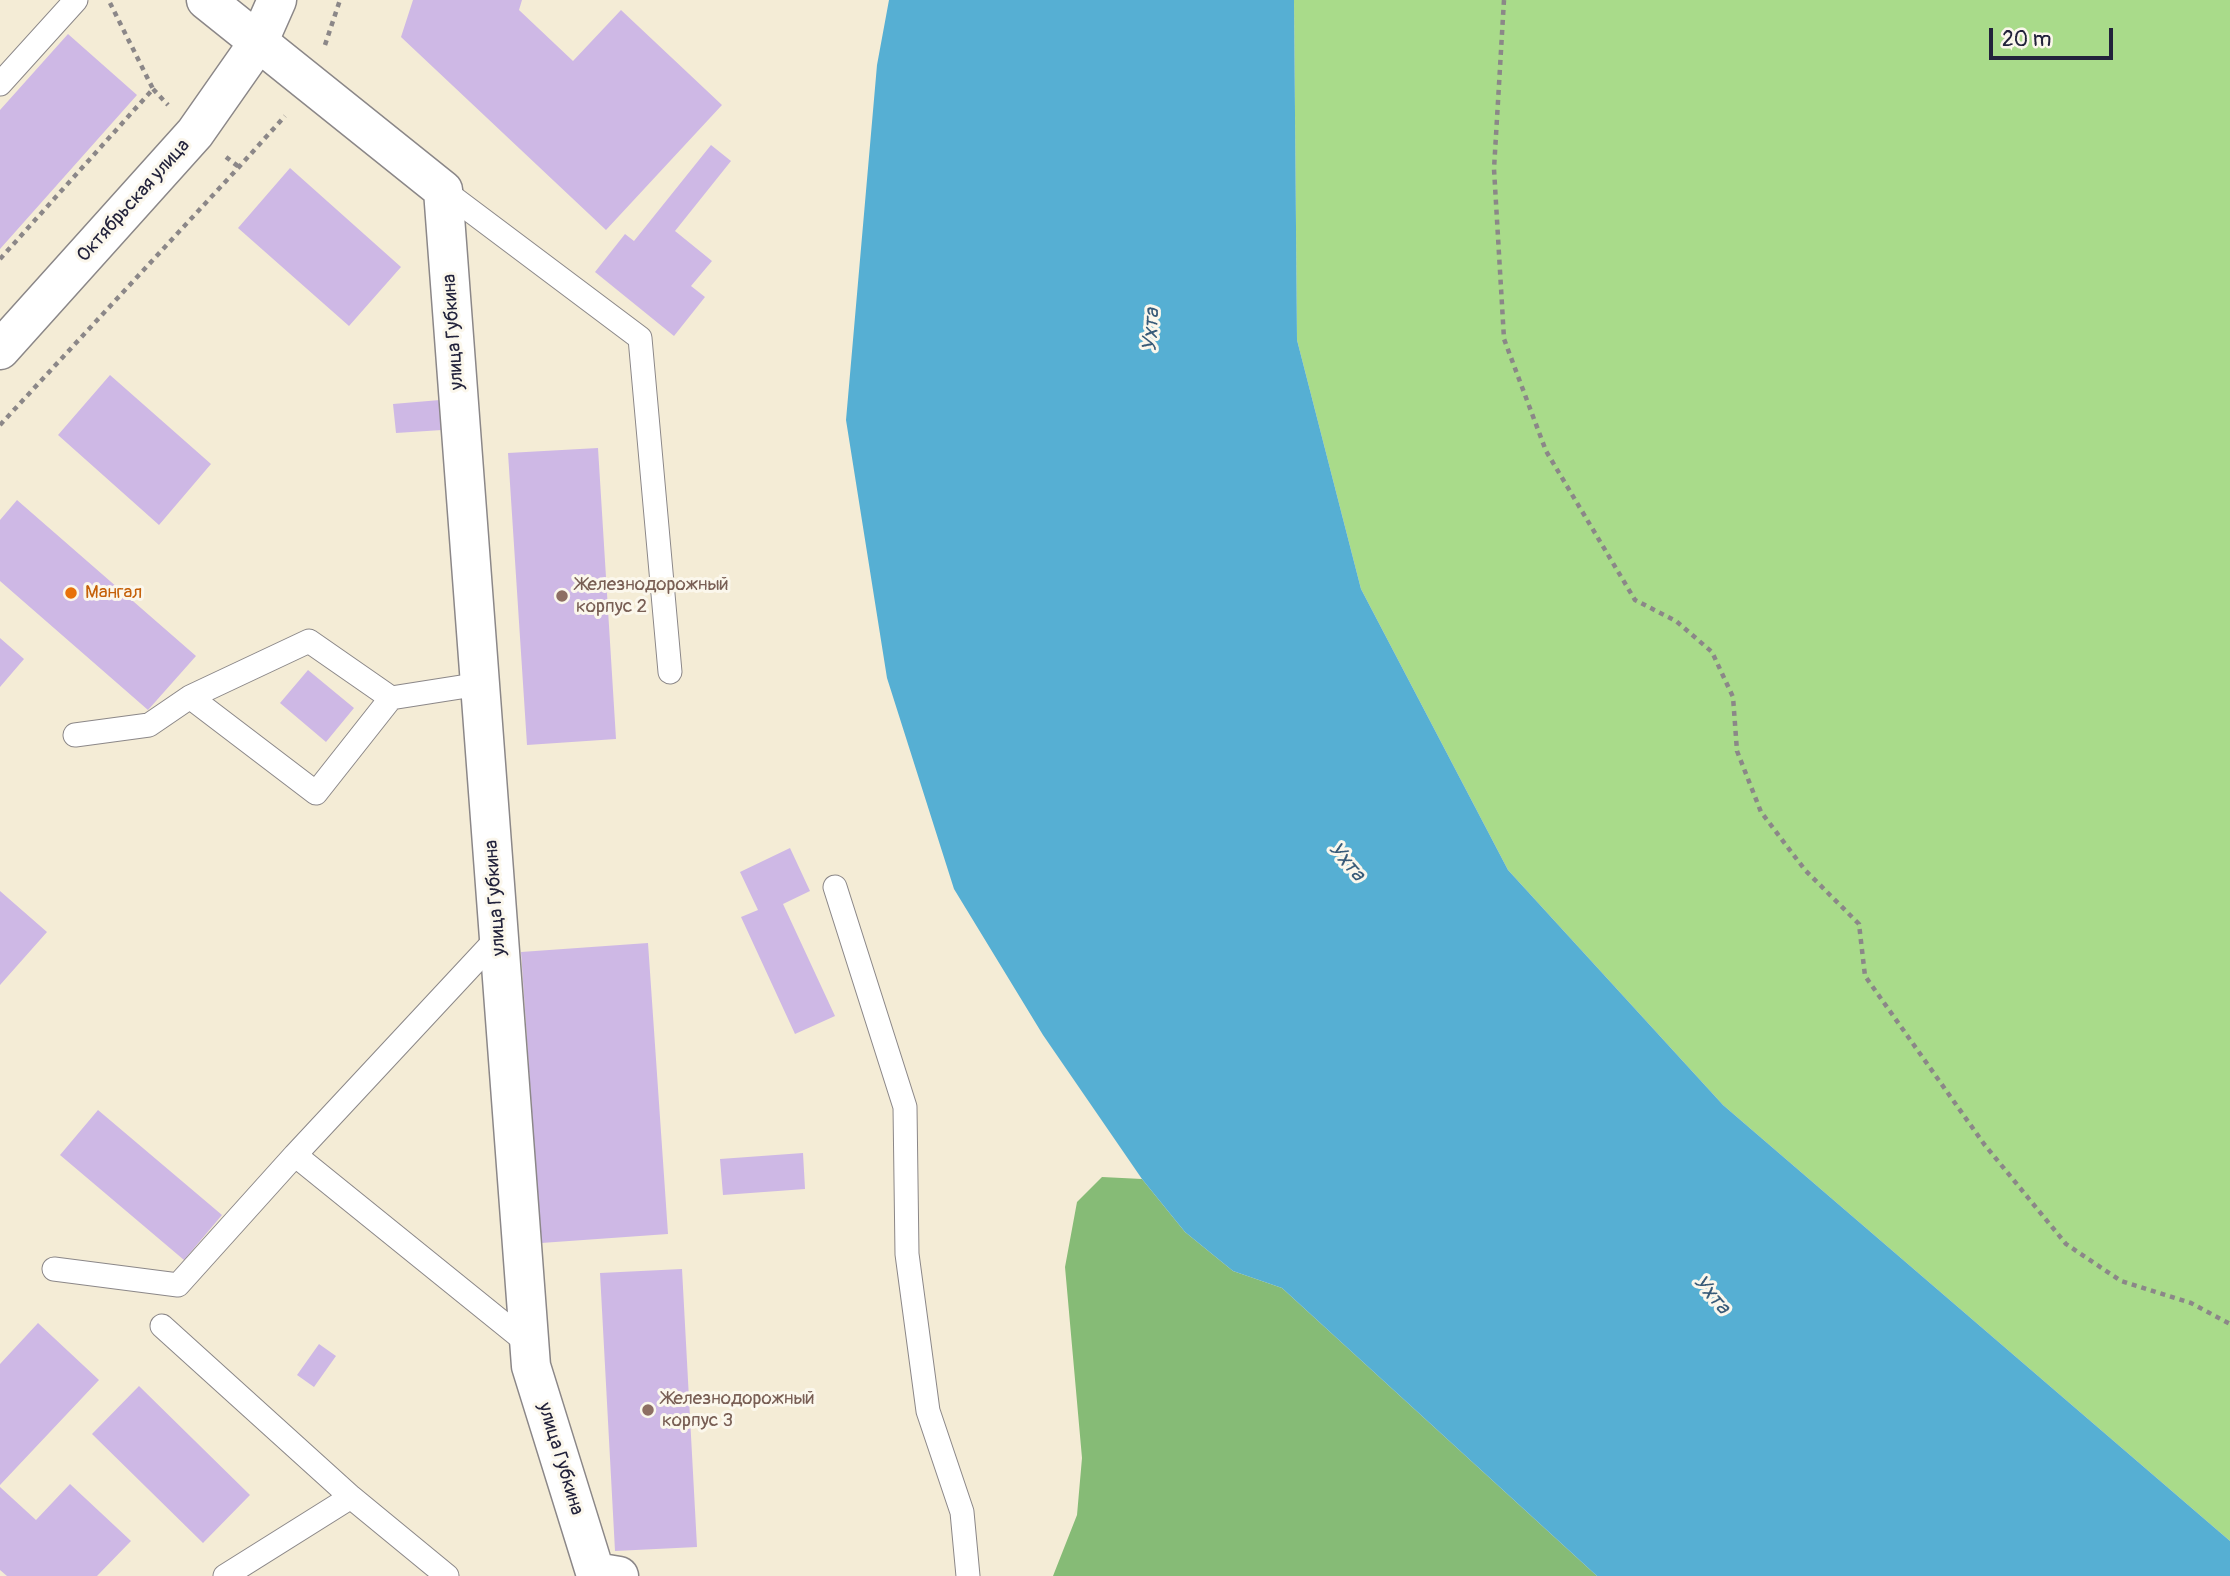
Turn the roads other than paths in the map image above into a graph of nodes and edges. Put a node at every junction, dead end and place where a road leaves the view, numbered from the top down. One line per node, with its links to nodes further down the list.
1 (76, 0): 5 (lane)
2 (206, 0): 4 (street)
3 (277, 0): 4 (street, Октябрьская улица)
4 (258, 43): 6 (street); 7 (street, Октябрьская улица)
5 (0, 84)
6 (443, 190): 8 (lane); 9 (street, улица Губкина)
7 (0, 350)
8 (670, 672)
9 (480, 684): 11 (lane); 14 (street, улица Губкина)
10 (190, 697): 11 (lane); 11 (lane); 12 (lane)
11 (391, 698)
12 (75, 735)
13 (835, 887): 23 (lane)
14 (499, 936): 15 (lane); 18 (street, улица Губкина)
15 (295, 1155): 16 (lane); 18 (lane)
16 (54, 1269)
17 (162, 1326): 19 (lane)
18 (530, 1345): 20 (street, улица Губкина)
19 (351, 1497): 21 (lane); 22 (lane)
20 (597, 1575)
21 (225, 1576)
22 (447, 1576)
23 (968, 1576)

